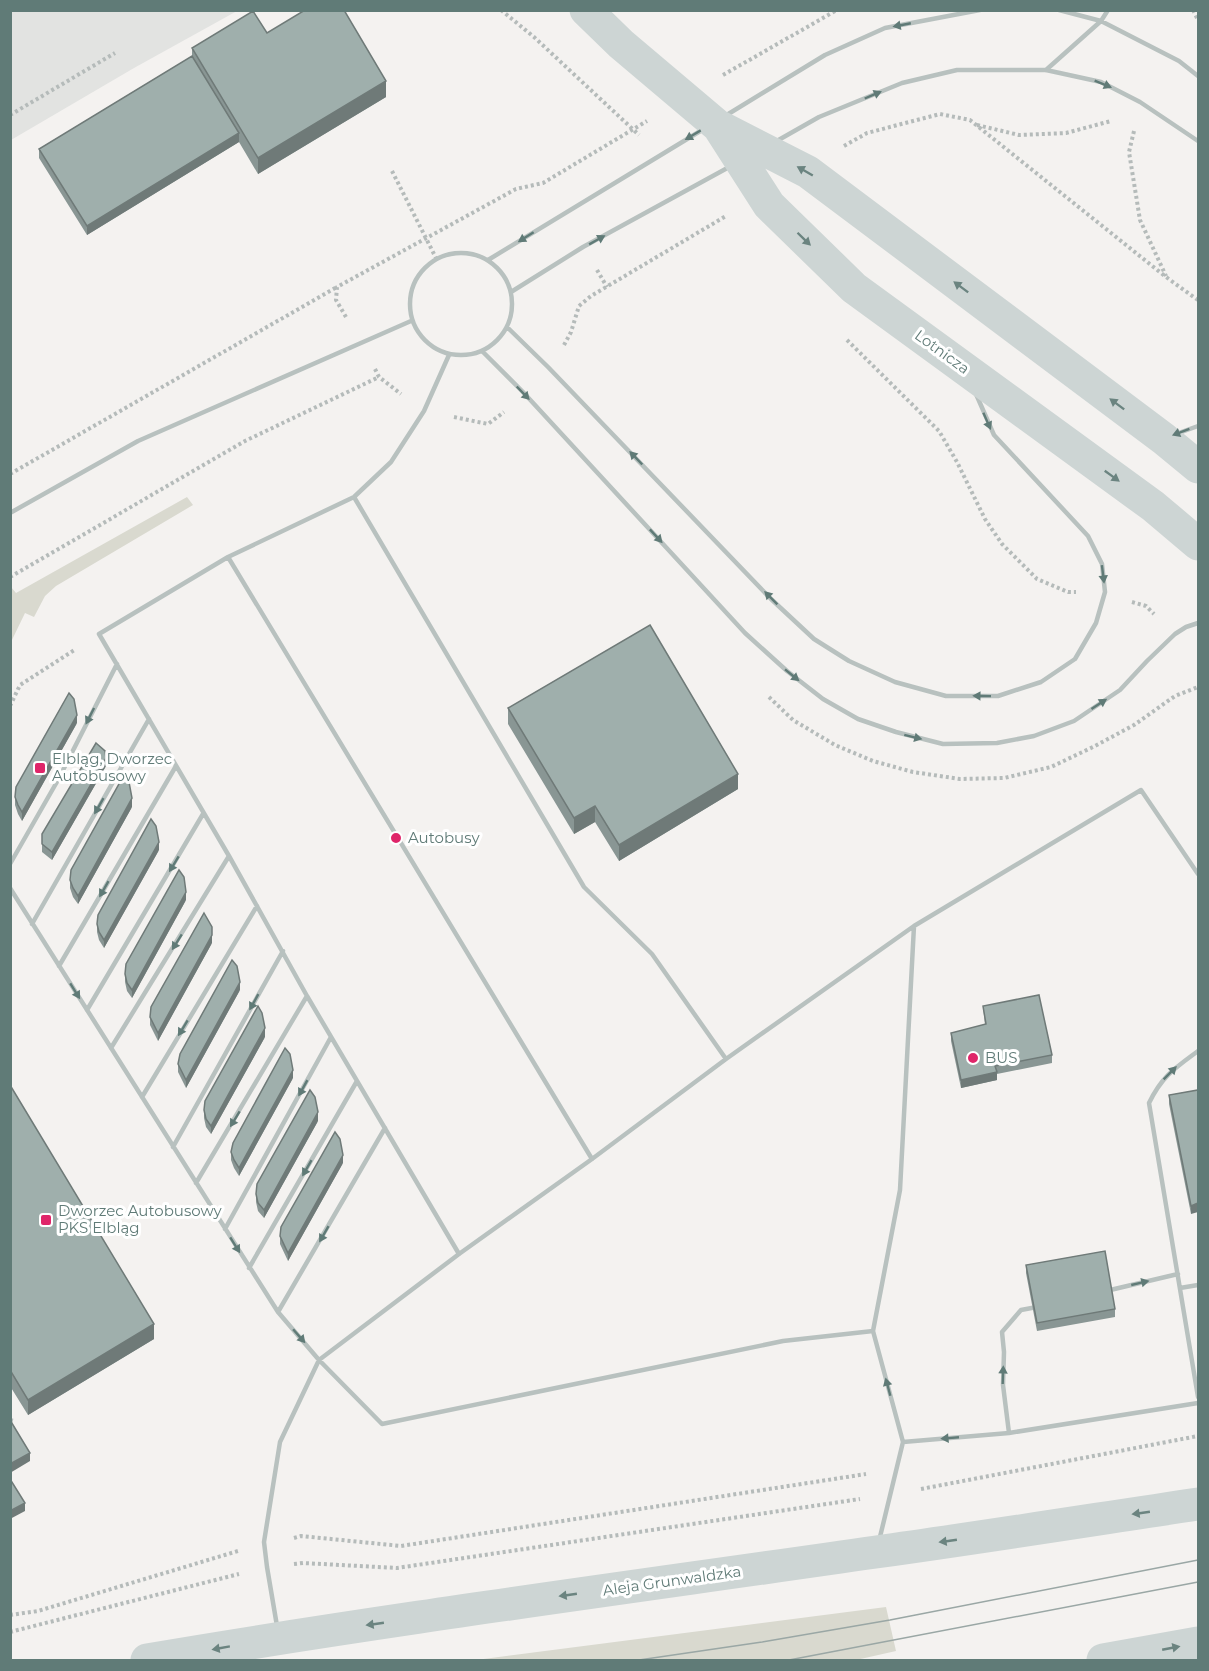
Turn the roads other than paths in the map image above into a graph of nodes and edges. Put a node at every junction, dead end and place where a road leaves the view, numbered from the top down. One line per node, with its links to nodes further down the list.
1 (586, 10): 8 (street, Lotnicza)
2 (980, 10): 12 (lane, one-way to 12)
3 (1059, 10): 5 (lane)
4 (1108, 10): 5 (lane)
5 (1101, 21): 6 (lane); 7 (lane)
6 (1046, 70): 9 (lane, one-way to 9); 10 (lane, one-way to 6)
7 (1198, 76)
8 (718, 126): 18 (street, Lotnicza, one-way to 18); 20 (street, Lotnicza, one-way to 8)
9 (1198, 141)
10 (758, 151)
11 (747, 157): 13 (lane, one-way to 11)
12 (488, 260): 13 (lane); 14 (lane)
13 (511, 292): 15 (lane)
14 (411, 321): 17 (lane); 23 (lane)
15 (507, 327): 16 (lane); 18 (lane, one-way to 15)
16 (482, 351): 17 (lane); 26 (lane, one-way to 26)
17 (449, 355): 22 (lane)
18 (968, 377): 24 (street, Lotnicza, one-way to 24)
19 (1198, 426): 20 (lane, one-way to 20)
20 (1164, 439): 21 (street, Lotnicza)
21 (1198, 467)
22 (354, 497): 25 (lane); 45 (lane)
23 (10, 513)
24 (1198, 544)
25 (228, 556): 27 (lane); 50 (lane)
26 (1198, 623)
27 (117, 664): 28 (lane); 32 (lane, one-way to 32)
28 (148, 719): 29 (lane); 36 (lane, one-way to 36)
29 (176, 766): 30 (lane); 39 (lane, one-way to 39)
30 (203, 814): 31 (lane); 41 (lane, one-way to 41)
31 (229, 856): 35 (lane); 43 (lane, one-way to 43)
32 (10, 864)
33 (1198, 874): 37 (lane)
34 (10, 888): 36 (lane)
35 (257, 906): 38 (lane); 47 (lane, one-way to 47)
36 (32, 924): 39 (lane)
37 (914, 926): 45 (lane); 61 (lane)
38 (283, 951): 40 (lane); 49 (lane, one-way to 49)
39 (59, 966): 41 (lane, one-way to 41)
40 (307, 996): 42 (lane); 51 (lane, one-way to 51)
41 (87, 1010): 43 (lane)
42 (331, 1037): 46 (lane); 52 (lane, one-way to 52)
43 (111, 1048): 47 (lane)
44 (1198, 1051): 55 (lane, one-way to 44)
45 (726, 1059): 50 (lane)
46 (357, 1081): 48 (lane); 54 (lane, one-way to 54)
47 (142, 1097): 49 (lane)
48 (385, 1128): 53 (lane); 60 (lane, one-way to 60)
49 (173, 1147): 51 (lane)
50 (592, 1159): 53 (lane)
51 (196, 1183): 52 (lane)
52 (225, 1229): 54 (lane, one-way to 54)
53 (459, 1254): 62 (lane)
54 (249, 1268): 60 (lane)
55 (1178, 1274): 57 (lane); 58 (lane, one-way to 55)
56 (1198, 1285): 57 (lane)
57 (1180, 1288): 63 (lane)
58 (1099, 1292)
59 (1043, 1305): 65 (lane, one-way to 59)
60 (278, 1312): 62 (lane, one-way to 62)
61 (873, 1331): 62 (lane); 66 (lane, one-way to 61)
62 (319, 1360): 70 (lane)
63 (1198, 1397)
64 (1198, 1403): 65 (lane)
65 (1009, 1433): 66 (lane, one-way to 66)
66 (903, 1442): 68 (lane)
67 (1198, 1504): 68 (street, Aleja Grunwaldzka, one-way to 68)
68 (876, 1552): 70 (street, Aleja Grunwaldzka, one-way to 70)
69 (1198, 1642): 72 (street, one-way to 69)
70 (281, 1649): 71 (street, Aleja Grunwaldzka, one-way to 71)
71 (147, 1660)
72 (1103, 1660)

